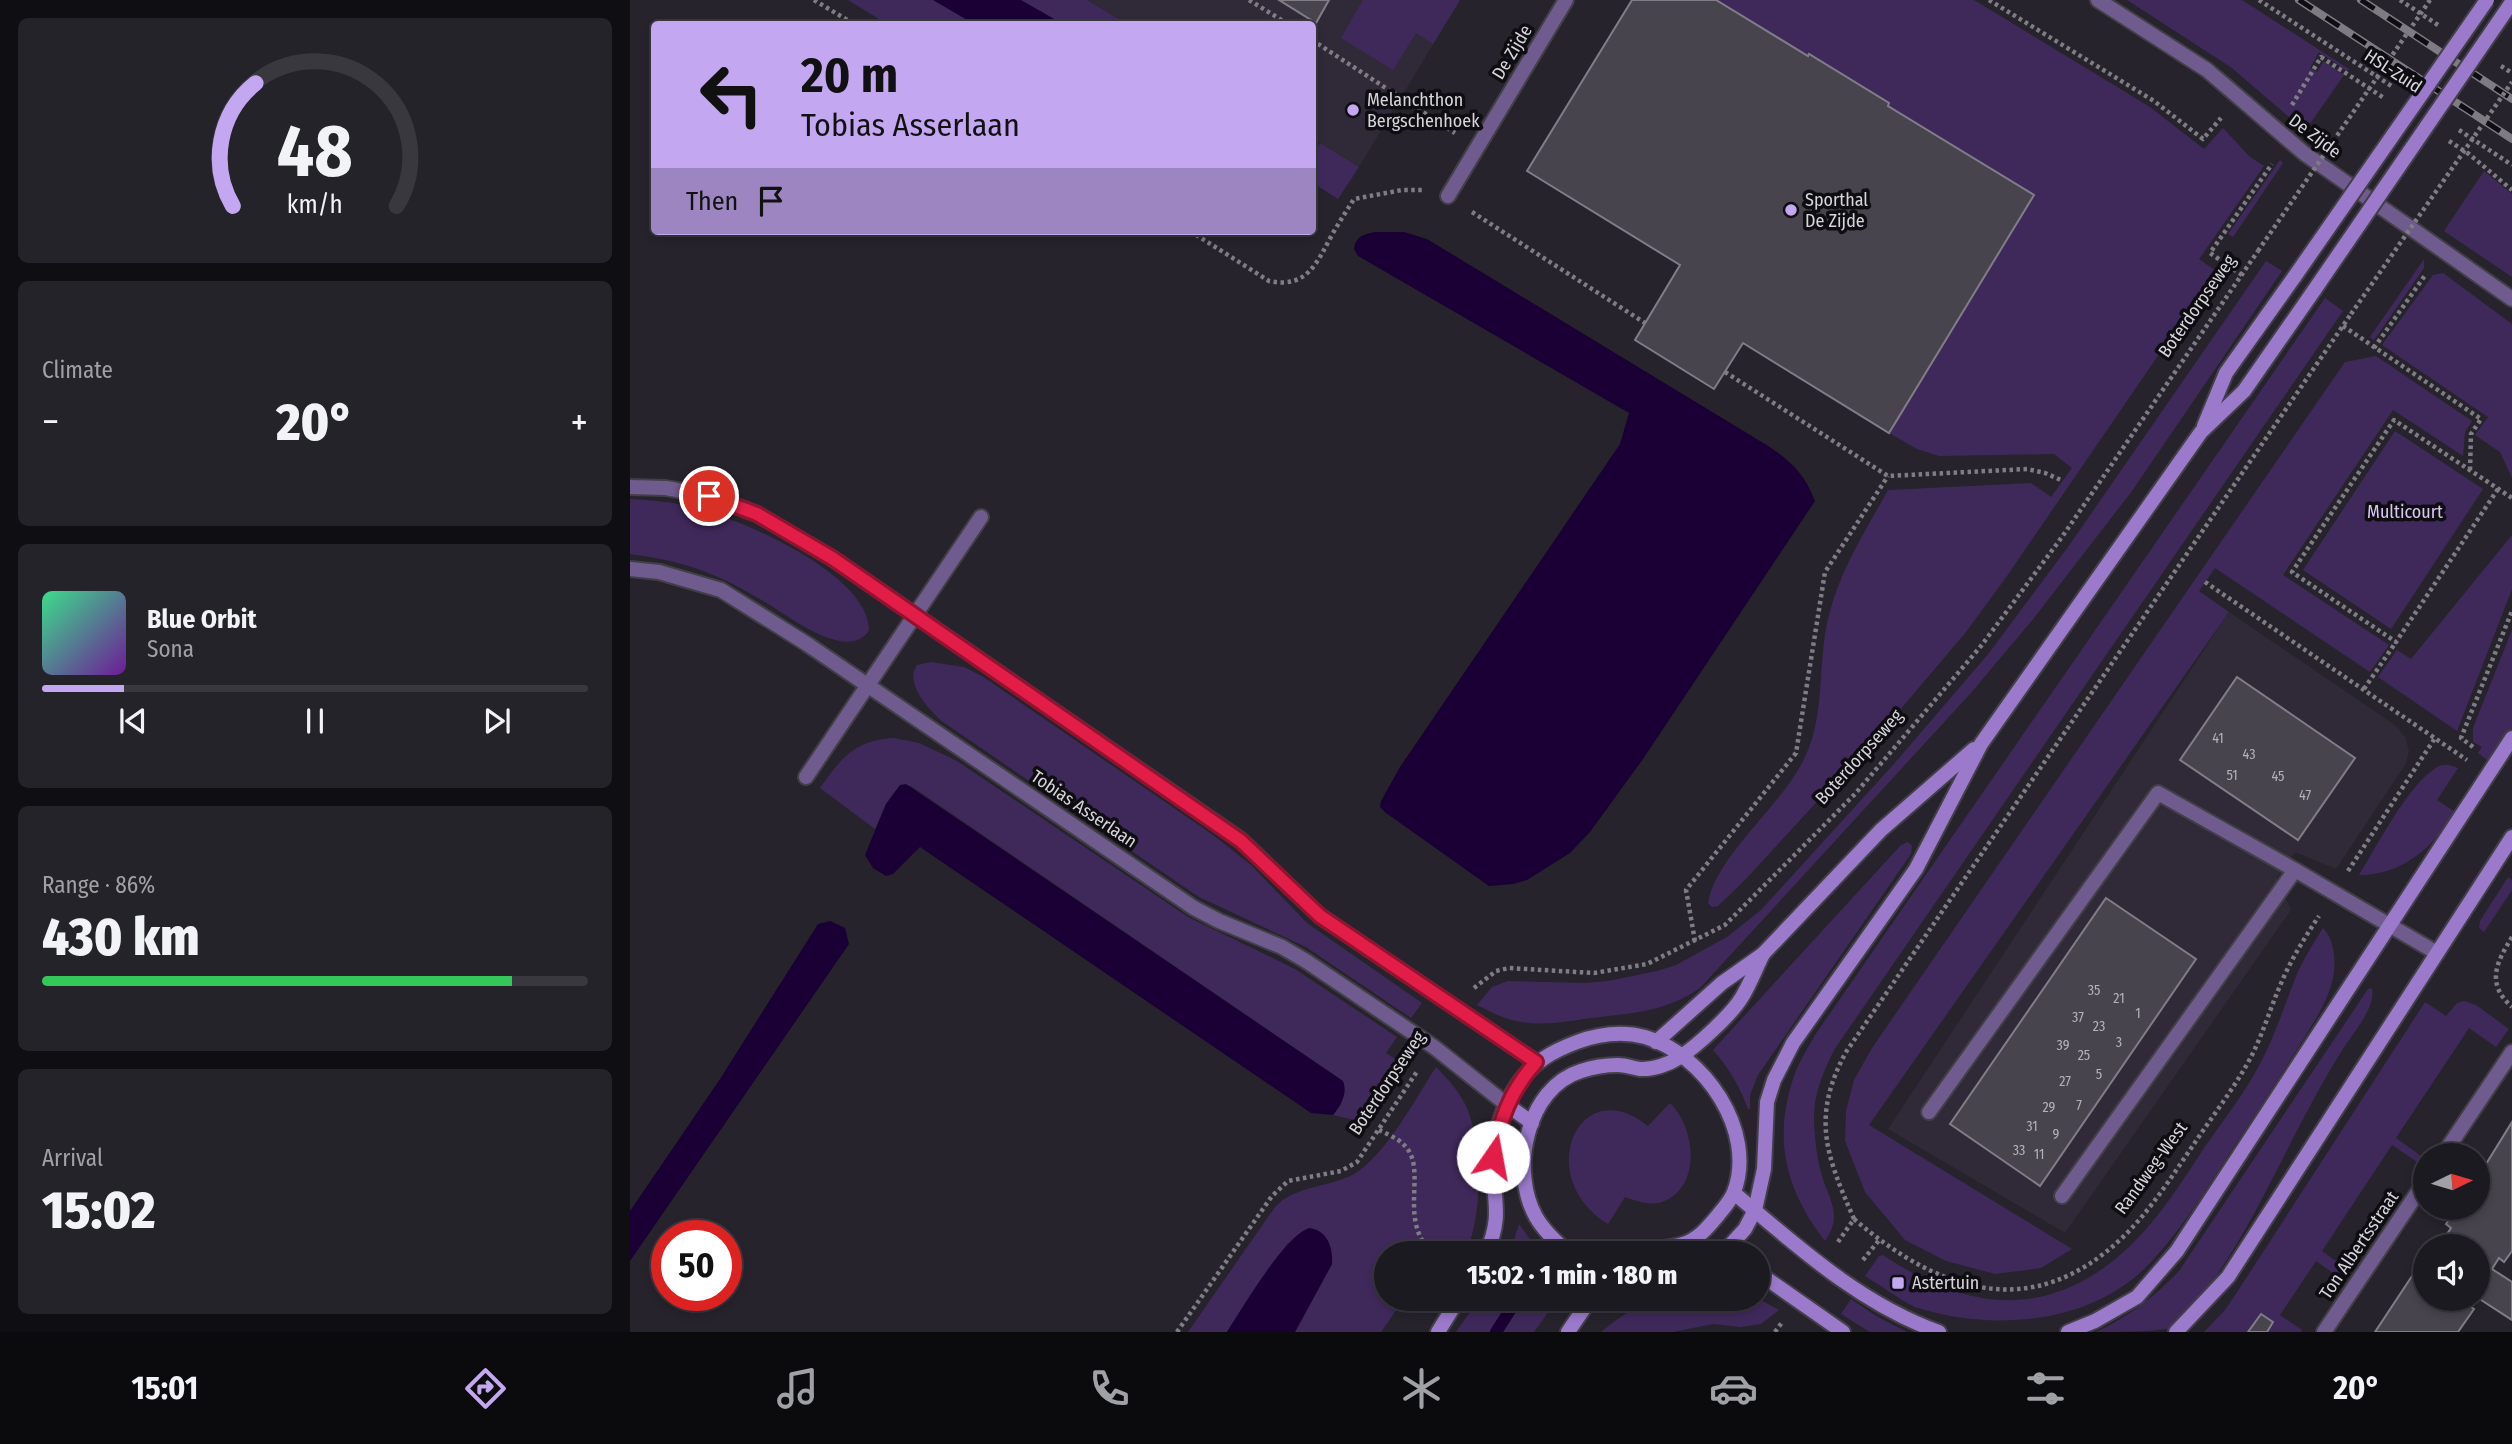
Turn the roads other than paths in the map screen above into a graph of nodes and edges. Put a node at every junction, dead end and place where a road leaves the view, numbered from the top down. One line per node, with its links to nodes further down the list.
1 (1566, 0): 5 (street, De Zijde)
2 (2098, 0): 6 (street, De Zijde)
3 (2487, 0): 7 (main road, bridge)
4 (2512, 2): 7 (main road, bridge)
5 (1448, 196)
6 (2512, 299)
7 (2201, 432): 14 (main road)
8 (630, 487): 11 (street)
9 (981, 517): 11 (street)
10 (630, 569): 12 (street, Tobias Asserlaan)
11 (915, 616): 12 (street); 24 (street)
12 (867, 686): 15 (street); 25 (street, Tobias Asserlaan)
13 (2512, 738): 18 (main road)
14 (1981, 744): 20 (main road); 32 (main road)
15 (806, 777)
16 (2512, 837): 19 (main road)
17 (2295, 870): 18 (street); 26 (street); 30 (street)
18 (2390, 925): 19 (street); 44 (main road)
19 (2437, 953): 45 (main road)
20 (1763, 954): 21 (main road); 23 (main road)
21 (1656, 1042): 23 (main road); 24 (main road)
22 (2512, 1052): 28 (street)
23 (1682, 1056): 27 (main road); 29 (main road)
24 (1536, 1062): 25 (main road)
25 (1506, 1104): 27 (main road); 33 (main road)
26 (1929, 1112)
27 (1532, 1123): 34 (main road)
28 (2451, 1143)
29 (1734, 1193): 32 (main road); 35 (main road)
30 (2062, 1196)
31 (2413, 1199): 46 (street, Ton Albertsstraat)
32 (1755, 1210): 36 (main road); 43 (main road)
33 (1491, 1241)
34 (1556, 1241)
35 (1690, 1241)
36 (1735, 1241)
37 (1770, 1281): 42 (main road)
38 (1451, 1311): 40 (main road)
39 (1582, 1311): 41 (main road)
40 (1438, 1332)
41 (1567, 1332)
42 (1843, 1332)
43 (1939, 1332)
44 (2068, 1332)
45 (2176, 1332)
46 (2324, 1332)

